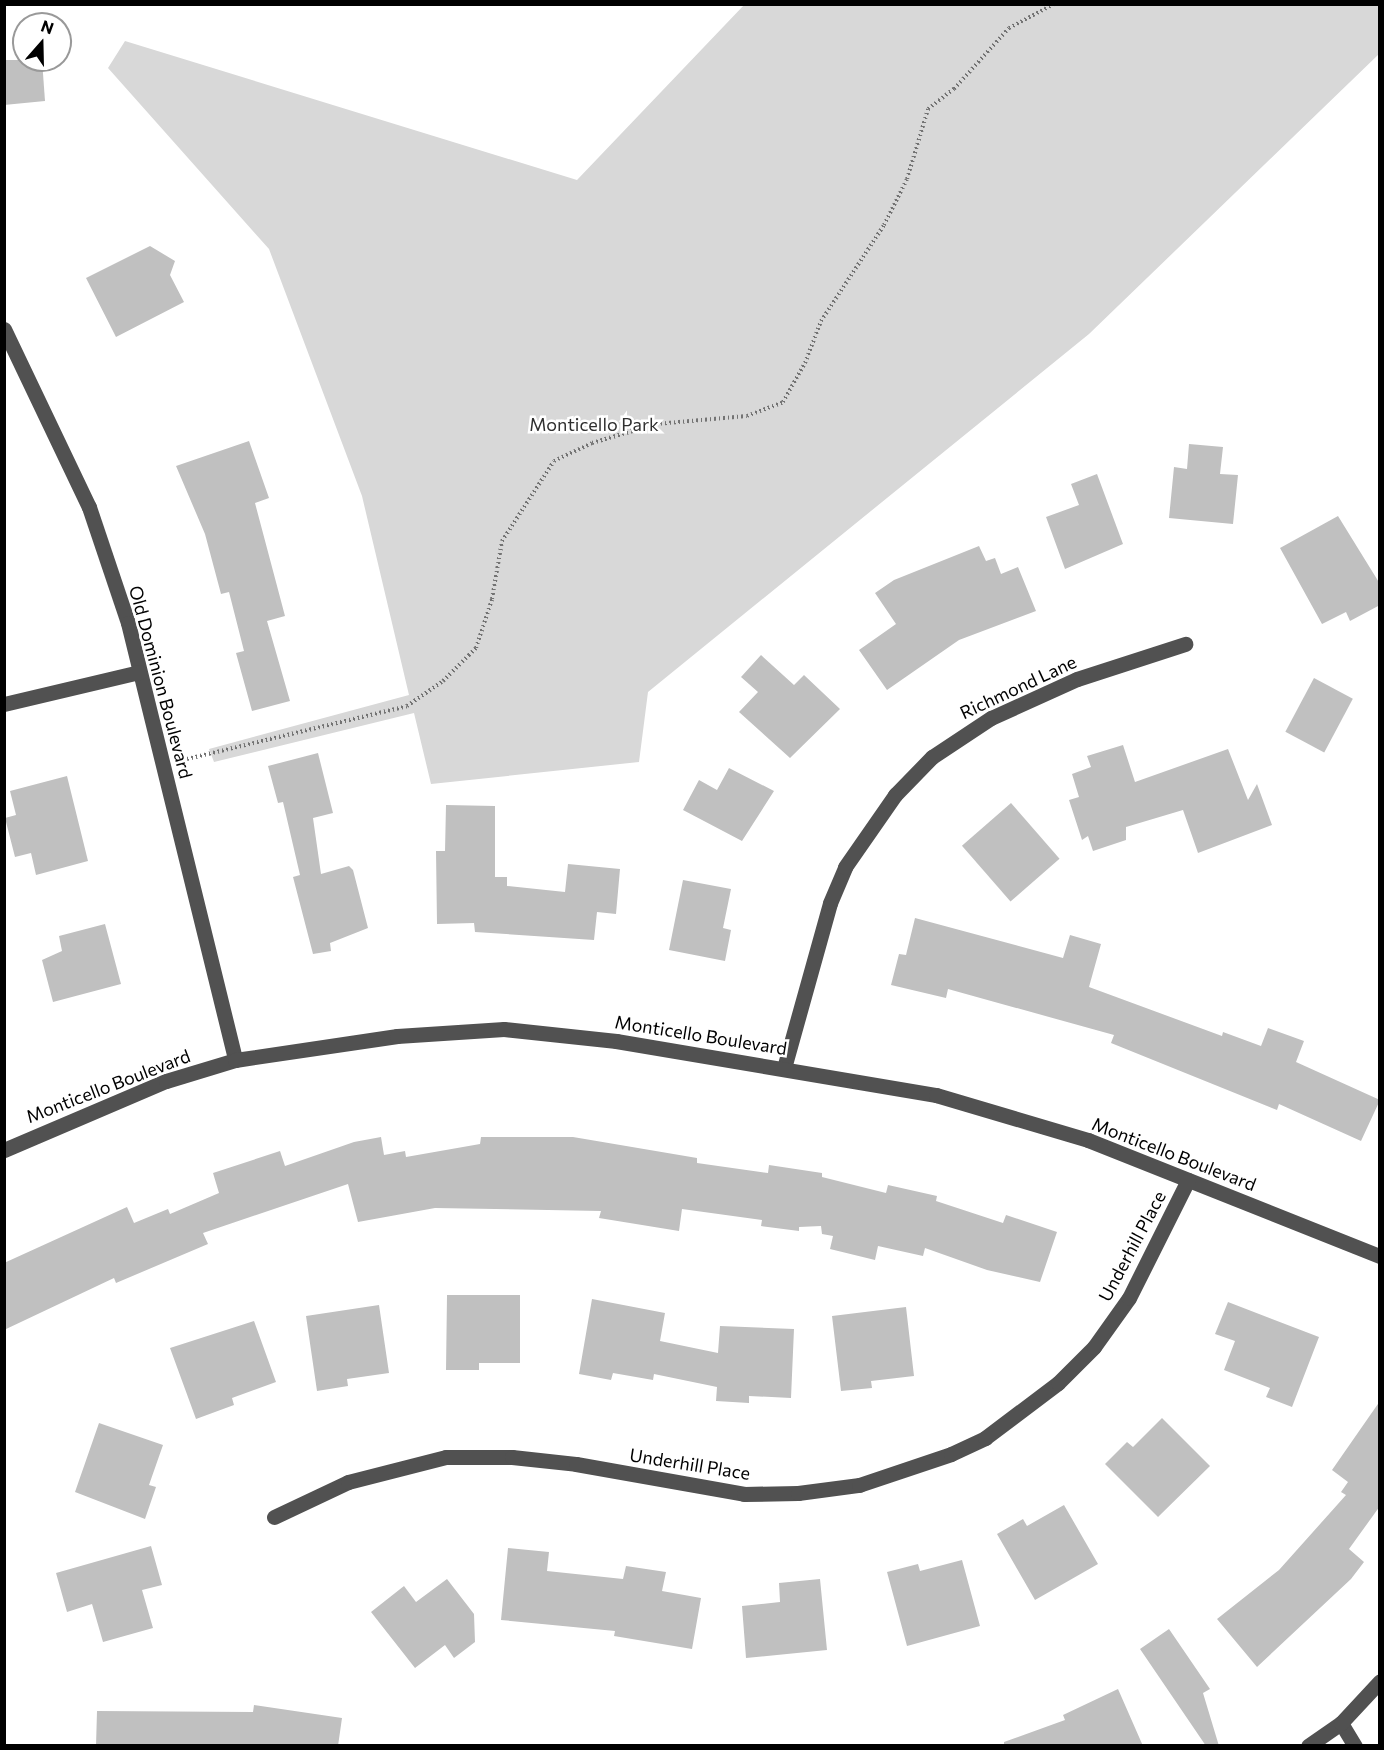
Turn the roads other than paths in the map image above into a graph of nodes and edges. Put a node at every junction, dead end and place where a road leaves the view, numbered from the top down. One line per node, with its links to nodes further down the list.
1 (4, 330): 3 (street, Old Dominion Boulevard)
2 (1185, 644): 6 (street, Richmond Lane)
3 (139, 672): 4 (street); 5 (street, Old Dominion Boulevard)
4 (4, 704)
5 (235, 1060): 6 (street, Monticello Boulevard); 7 (street, Monticello Boulevard)
6 (784, 1068): 8 (street, Monticello Boulevard)
7 (4, 1150)
8 (1188, 1180): 9 (street, Monticello Boulevard); 10 (street, Underhill Place)
9 (1380, 1256)
10 (274, 1517)
11 (1380, 1681): 12 (street)
12 (1341, 1723): 13 (street); 14 (street)
13 (1308, 1746)
14 (1355, 1746)

